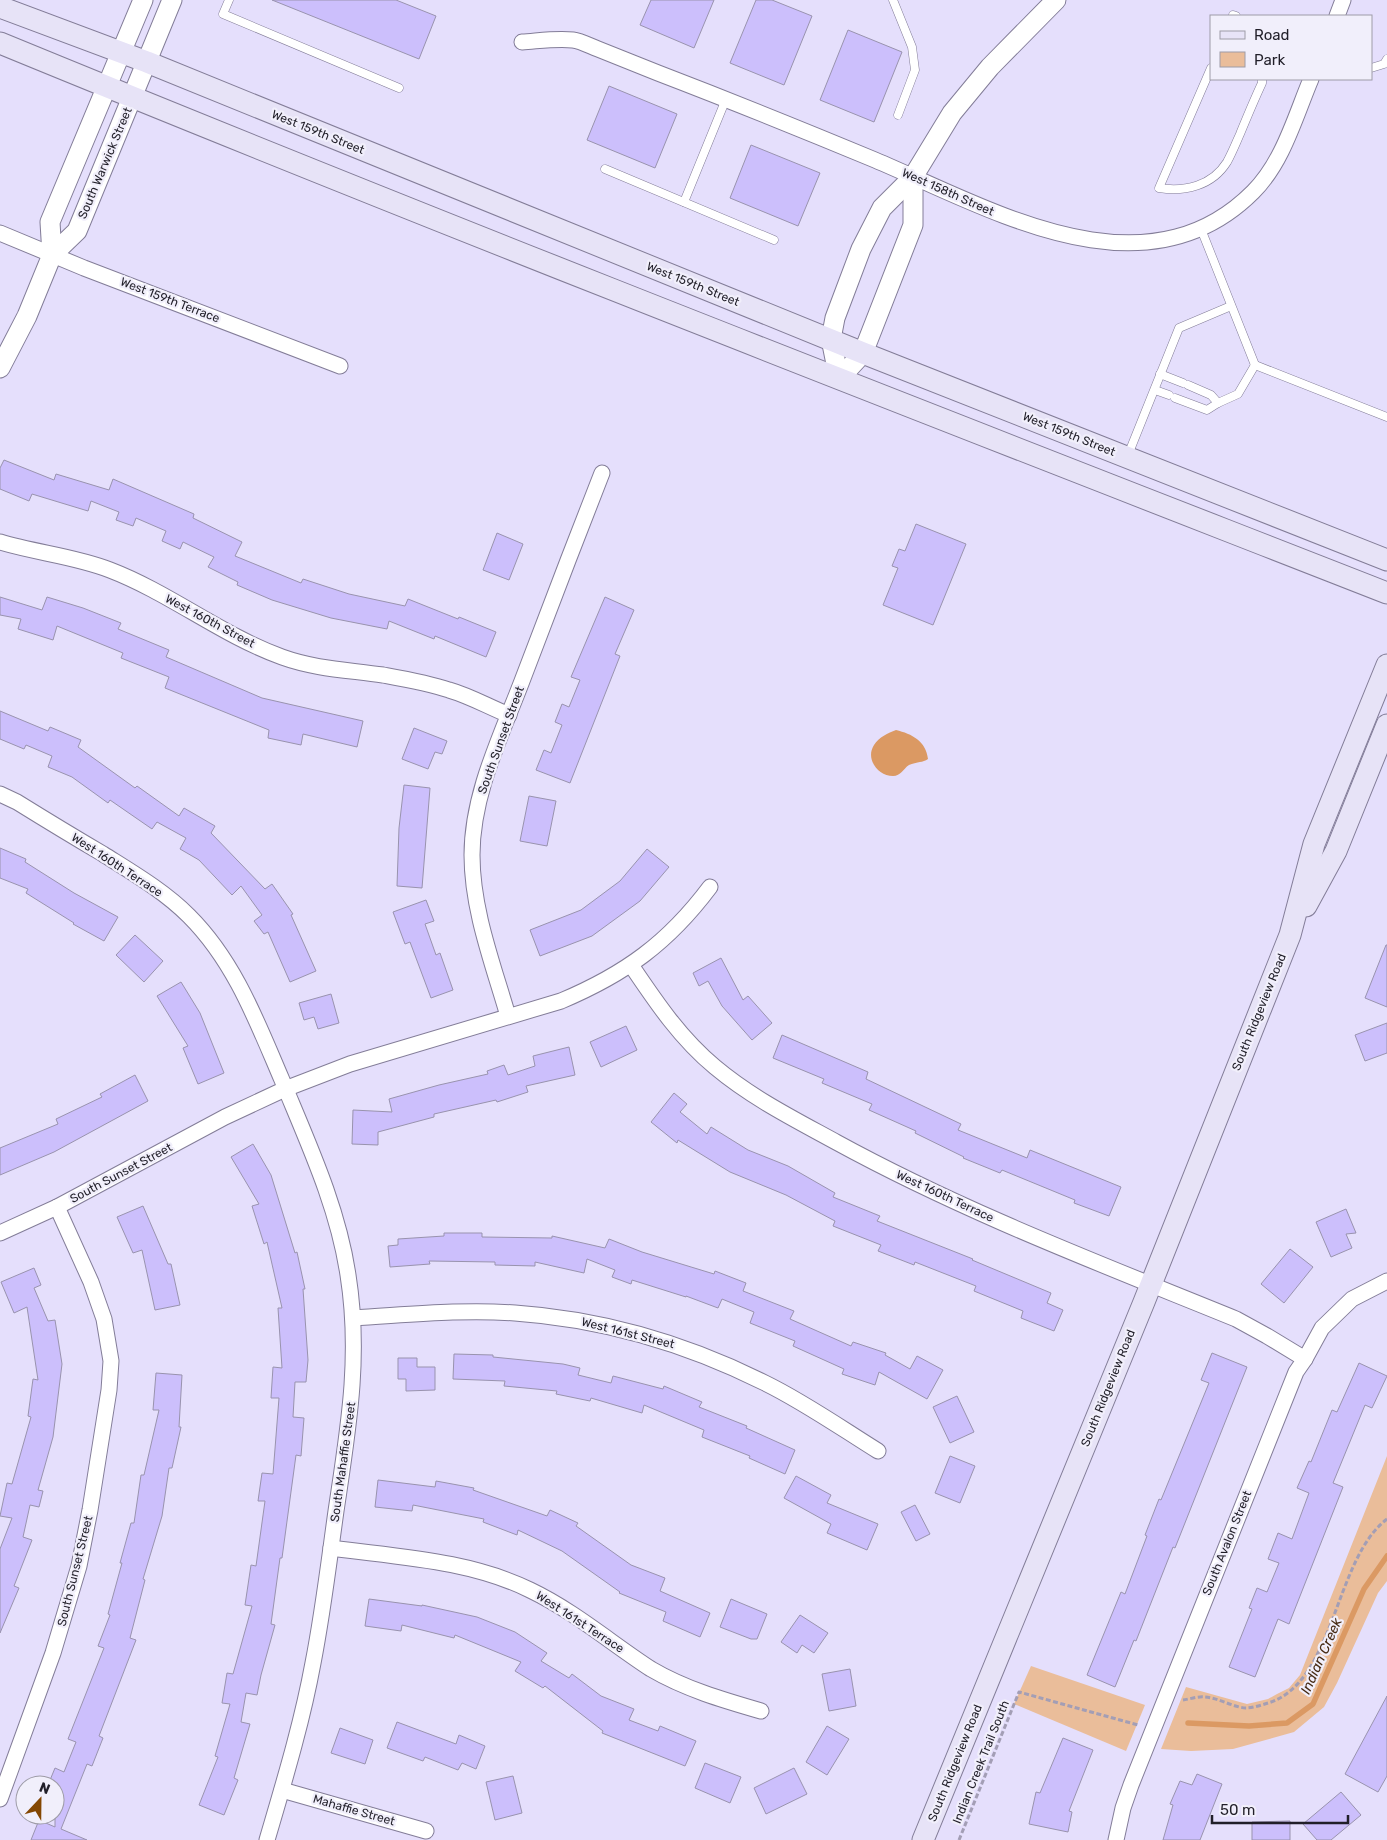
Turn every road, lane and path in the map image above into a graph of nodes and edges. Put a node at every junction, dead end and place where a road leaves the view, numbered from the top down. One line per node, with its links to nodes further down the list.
1 (143, 0): 11 (street)
2 (172, 0): 13 (street)
3 (229, 0): 19 (lane)
4 (893, 0): 22 (lane)
5 (1056, 0): 24 (street)
6 (1343, 0): 8 (street)
7 (0, 7): 11 (main road, West 159th Street)
8 (1337, 15)
9 (522, 42): 21 (street, West 158th Street)
10 (0, 43): 18 (main road)
11 (122, 53): 13 (main road, West 159th Street); 18 (street, South Warwick Street)
12 (1387, 59): 14 (lane)
13 (147, 62): 20 (street, South Warwick Street); 31 (main road, West 159th Street)
14 (1372, 68)
15 (1210, 70): 16 (lane)
16 (1262, 80)
17 (1311, 80): 26 (street, West 158th Street)
18 (107, 87): 20 (main road); 29 (street, South Warwick Street)
19 (399, 88)
20 (132, 98): 29 (street, South Warwick Street); 37 (main road)
21 (726, 99): 24 (street, West 158th Street); 25 (lane)
22 (898, 115)
23 (605, 169): 25 (lane)
24 (913, 176): 26 (street, West 158th Street); 31 (street); 32 (street)
25 (684, 202): 28 (lane)
26 (1201, 229): 30 (lane)
27 (0, 233): 29 (street, West 159th Terrace)
28 (774, 240)
29 (52, 255): 34 (street, West 159th Terrace); 35 (street, South Warwick Street)
30 (1231, 306): 33 (lane); 36 (lane)
31 (831, 339): 32 (main road, West 159th Street); 37 (street)
32 (863, 353): 37 (street); 41 (main road, West 159th Street)
33 (1255, 365): 39 (lane); 40 (lane)
34 (340, 366)
35 (0, 368)
36 (1160, 374): 38 (lane); 39 (lane)
37 (840, 378): 45 (main road)
38 (1155, 390): 39 (lane); 41 (lane)
39 (1218, 403)
40 (1387, 418)
41 (1127, 457): 44 (main road, West 159th Street)
42 (602, 473): 47 (street, South Sunset Street)
43 (0, 542): 47 (street, West 160th Street)
44 (1387, 560)
45 (1387, 594)
46 (1387, 665): 51 (main road, South Ridgeview Road)
47 (509, 715): 53 (street, South Sunset Street)
48 (1387, 725): 51 (main road, South Ridgeview Road)
49 (0, 794): 54 (street, West 160th Terrace)
50 (710, 887): 52 (street, South Sunset Street)
51 (1290, 934): 58 (main road, South Ridgeview Road)
52 (631, 966): 53 (street, South Sunset Street); 58 (street, West 160th Terrace)
53 (508, 1016): 54 (street, South Sunset Street)
54 (285, 1089): 55 (street, South Sunset Street); 59 (street, South Mahaffie Street)
55 (57, 1207): 56 (street); 68 (street, South Sunset Street)
56 (0, 1233)
57 (1387, 1281): 60 (street, South Avalon Street)
58 (1151, 1285): 60 (street, West 160th Terrace); 71 (main road, South Ridgeview Road)
59 (353, 1318): 61 (street, West 161st Street); 63 (street, South Mahaffie Street)
60 (1305, 1360): 73 (street, South Avalon Street)
61 (878, 1451)
62 (1387, 1519): 64 (path)
63 (331, 1548): 65 (street, West 161st Terrace); 67 (street, South Mahaffie Street)
64 (1182, 1700)
65 (761, 1711)
66 (1137, 1724): 72 (path, Indian Creek Trail South)
67 (282, 1790): 69 (street, Mahaffie Street); 70 (street, South Mahaffie Street)
68 (0, 1799)
69 (426, 1831)
70 (266, 1840)
71 (923, 1840)
72 (959, 1840)
73 (1116, 1840)

